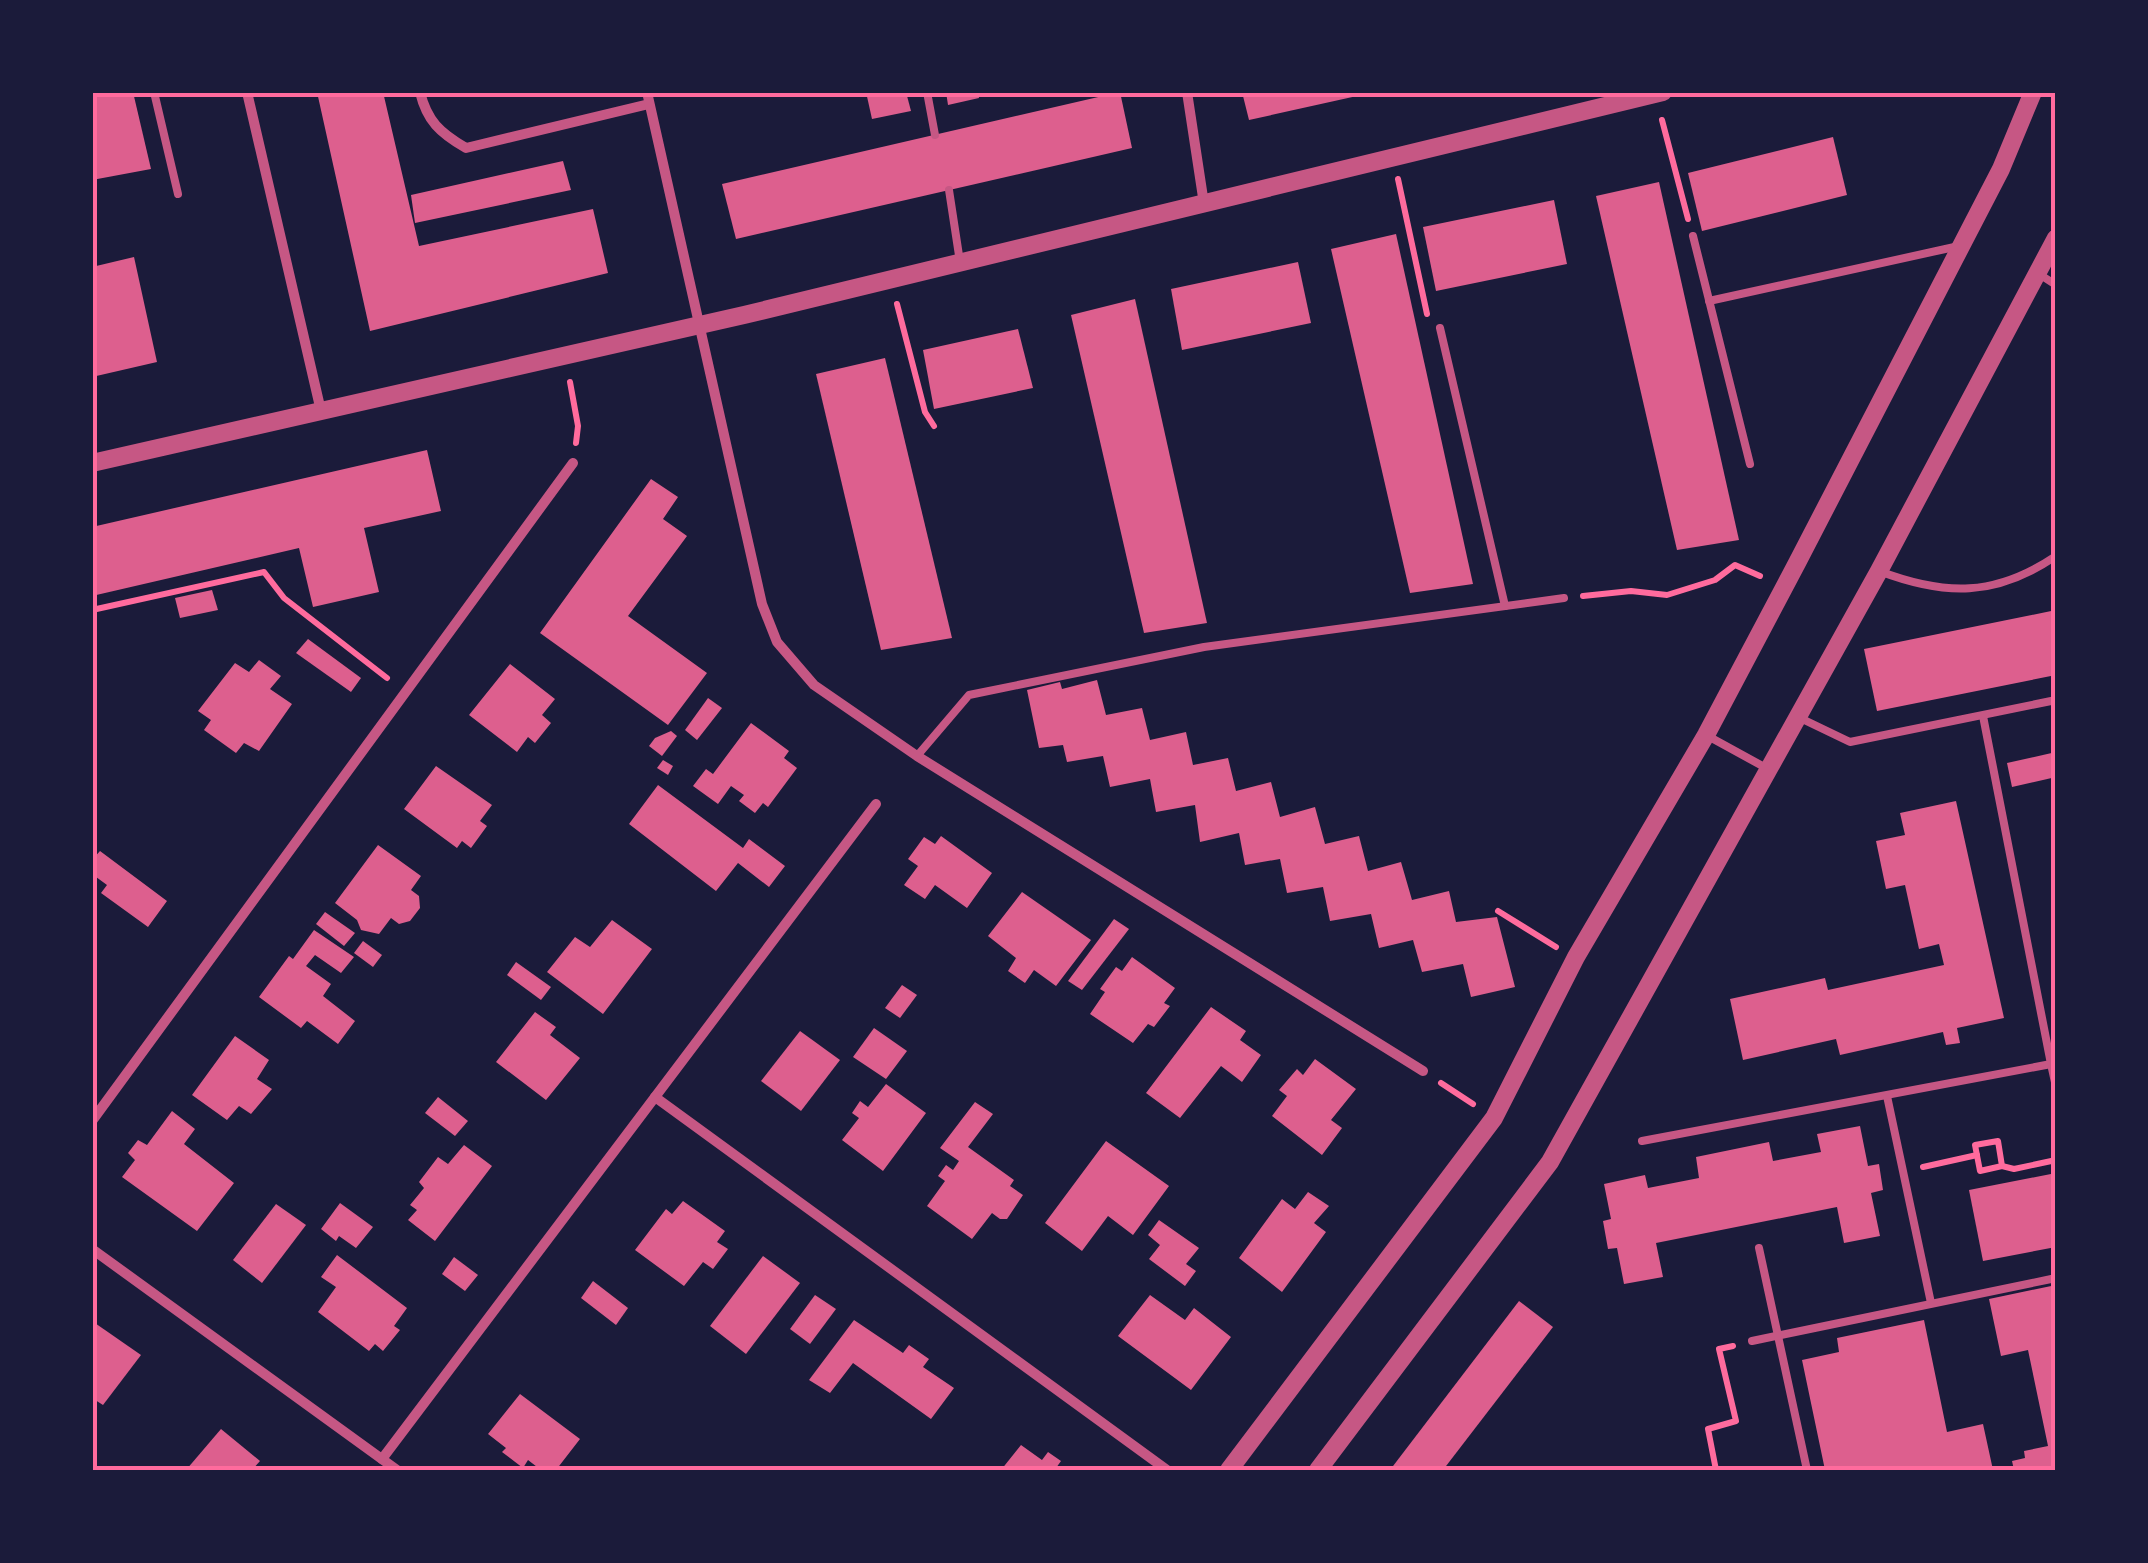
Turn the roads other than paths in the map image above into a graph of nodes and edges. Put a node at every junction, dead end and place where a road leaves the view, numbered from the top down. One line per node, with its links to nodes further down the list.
1 (154, 92): 11 (lane)
2 (248, 92): 22 (street)
3 (420, 92): 8 (street)
4 (927, 92): 9 (lane)
5 (1187, 92): 12 (street)
6 (2033, 92): 15 (street)
7 (1659, 94): 12 (street)
8 (648, 98): 20 (street)
9 (935, 135)
10 (949, 190): 16 (lane)
11 (178, 194)
12 (1204, 204): 16 (street)
13 (1693, 236): 19 (lane)
14 (2056, 238): 17 (street)
15 (1962, 246): 19 (lane); 33 (street)
16 (960, 262): 20 (street)
17 (2038, 273): 18 (lane); 27 (street)
18 (2056, 286)
19 (1709, 301): 25 (lane)
20 (700, 325): 22 (street); 34 (street)
21 (1440, 328): 29 (lane)
22 (321, 412): 24 (street)
23 (573, 463): 42 (street)
24 (92, 464)
25 (1750, 464)
26 (2056, 556): 27 (lane)
27 (1879, 571): 32 (street)
28 (1564, 598): 29 (lane)
29 (1506, 606): 34 (lane)
30 (2056, 700): 31 (lane)
31 (1984, 716): 32 (lane); 37 (lane)
32 (1798, 717): 35 (street)
33 (1706, 736): 35 (lane); 53 (street)
34 (917, 756): 38 (street)
35 (1770, 770): 54 (street)
36 (876, 804): 40 (street)
37 (2051, 1064): 39 (lane); 41 (lane)
38 (1424, 1072)
39 (2056, 1088)
40 (655, 1096): 50 (street); 52 (street)
41 (1886, 1096): 43 (lane); 47 (lane)
42 (92, 1121)
43 (1642, 1141)
44 (1759, 1248): 48 (lane)
45 (92, 1249): 50 (street)
46 (2056, 1278): 47 (lane)
47 (1930, 1303): 48 (lane)
48 (1778, 1336): 49 (lane); 55 (lane)
49 (1752, 1341)
50 (382, 1459): 51 (street)
51 (396, 1470)
52 (1166, 1470)
53 (1229, 1470)
54 (1318, 1470)
55 (1806, 1470)

